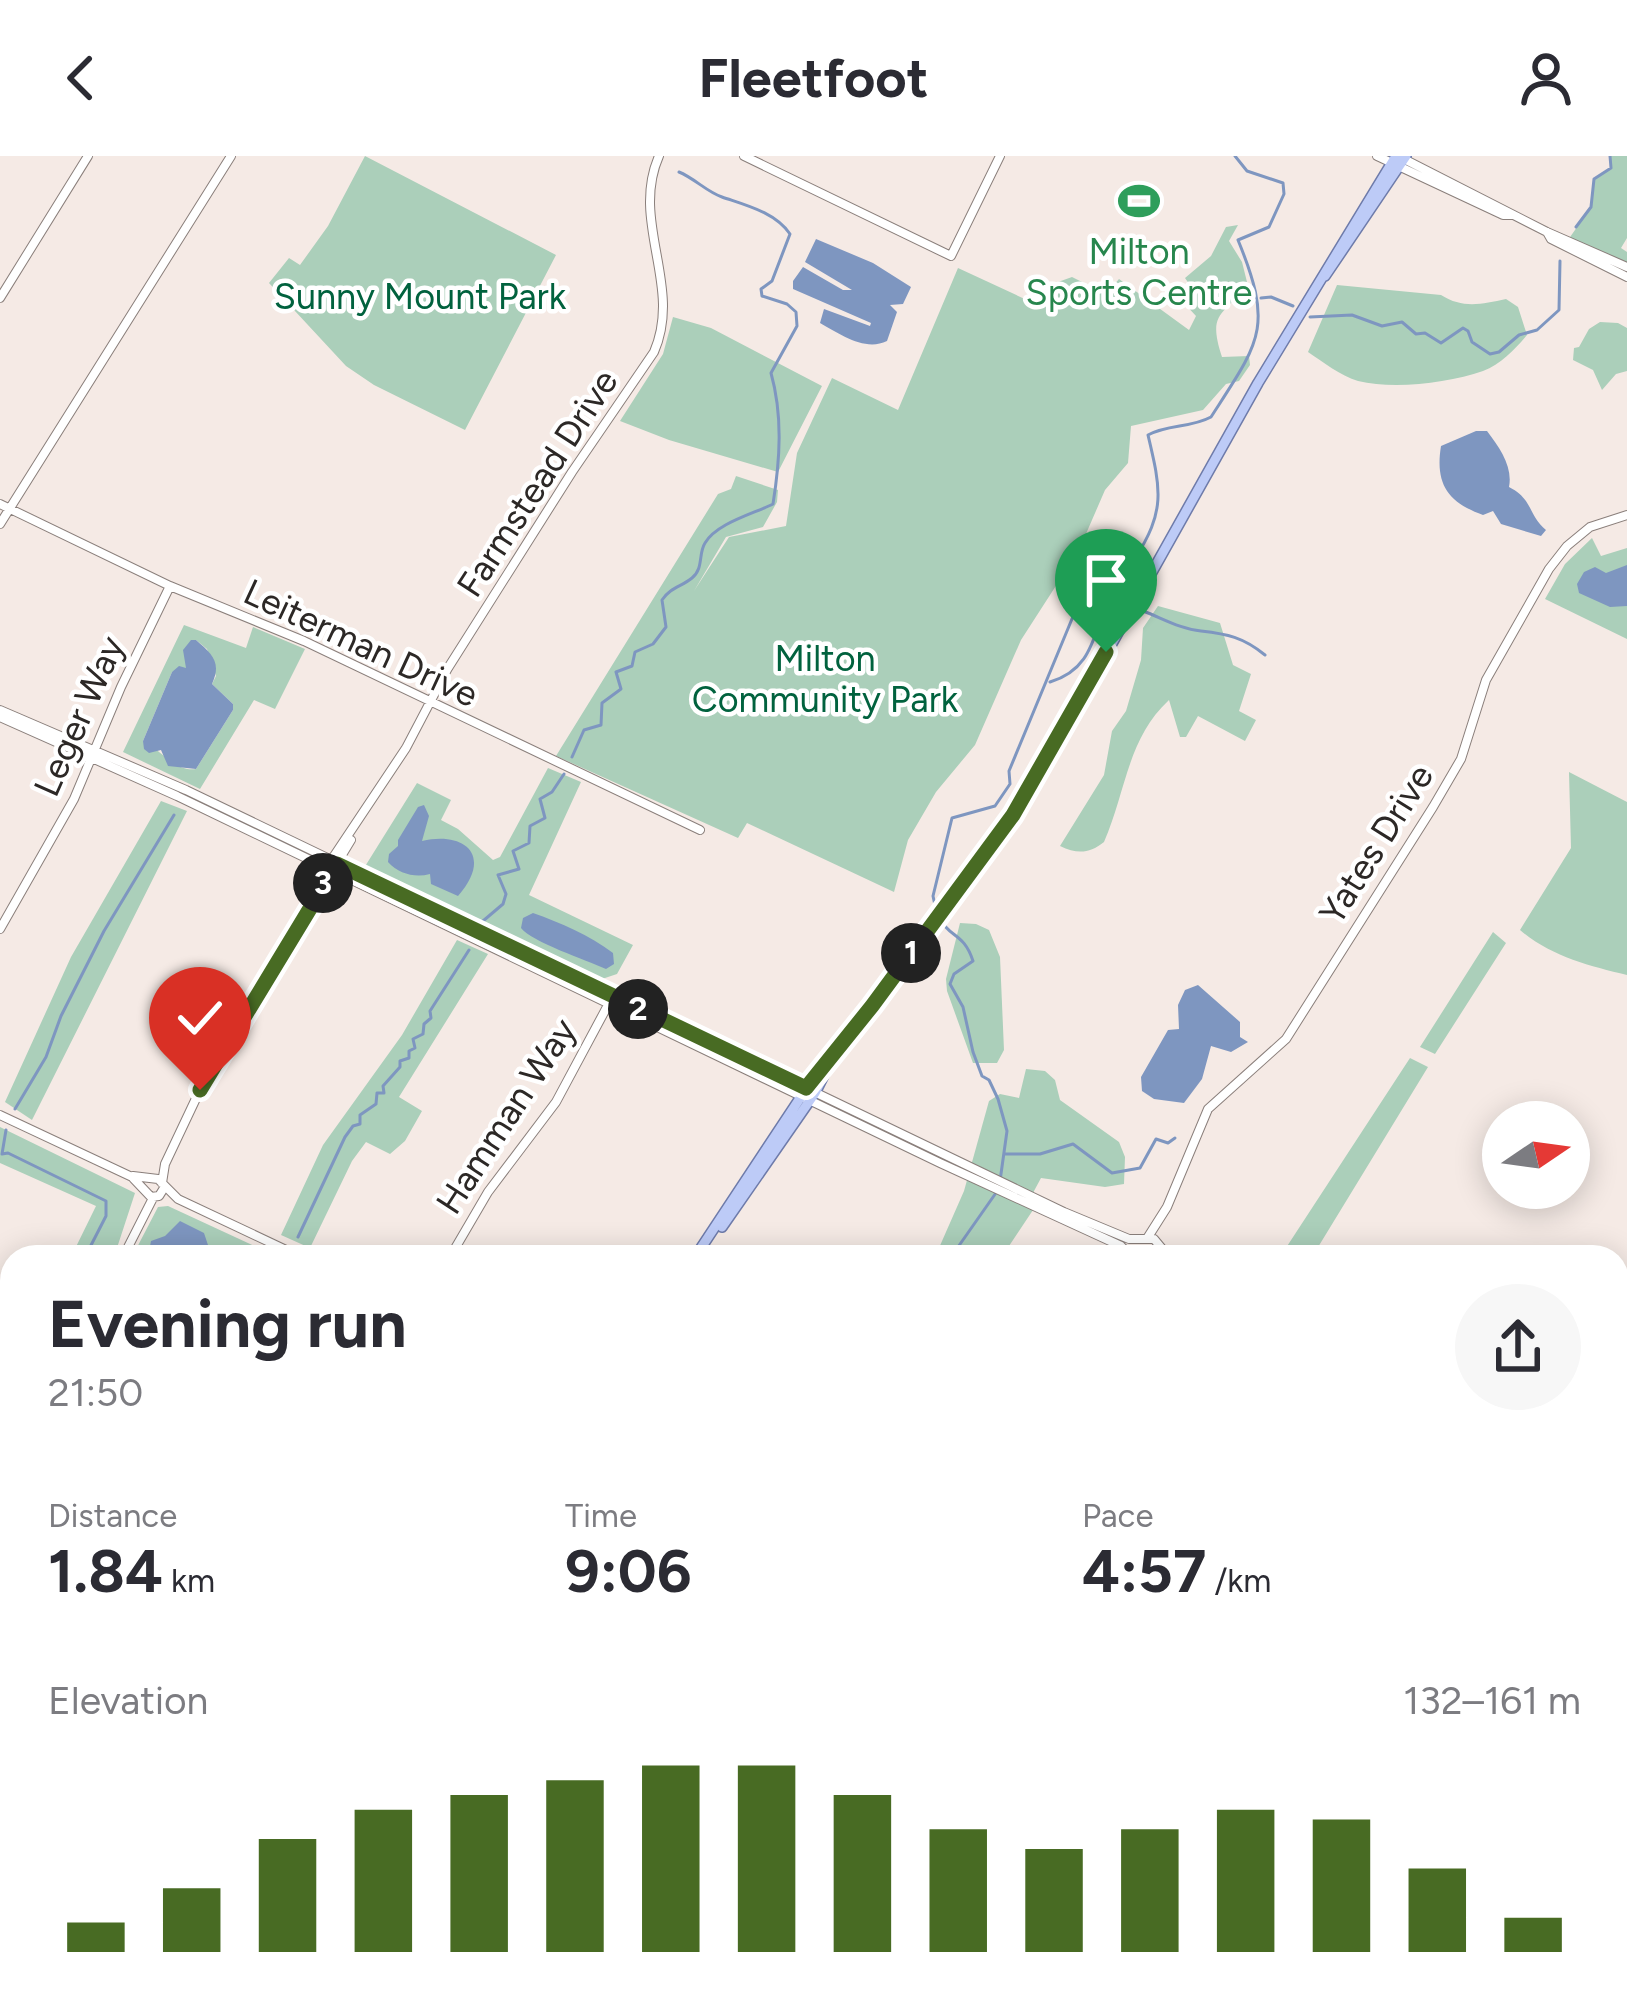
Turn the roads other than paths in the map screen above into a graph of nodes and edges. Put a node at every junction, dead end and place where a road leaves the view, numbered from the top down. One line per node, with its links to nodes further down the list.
1 (88, 156): 11 (street)
2 (231, 156): 13 (street)
3 (658, 156): 17 (street, Farmstead Drive)
4 (744, 156): 5 (street)
5 (1000, 156)
6 (1377, 156): 7 (street)
7 (1399, 159): 8 (street); 24 (main road)
8 (1547, 232): 9 (street); 10 (street)
9 (1627, 267)
10 (1627, 278)
11 (0, 298)
12 (0, 504): 13 (street, Leiterman Drive)
13 (10, 509): 15 (street); 16 (street, Leiterman Drive)
14 (1627, 515): 27 (street, Yates Drive)
15 (0, 524)
16 (170, 586): 17 (street, Leiterman Drive); 19 (street, Leger Way)
17 (430, 703): 20 (street, Leiterman Drive); 21 (street, Farmstead Drive)
18 (0, 714): 19 (street)
19 (93, 756): 21 (street); 22 (street, Leger Way)
20 (700, 830)
21 (332, 865): 23 (street); 24 (street); 26 (street, Farmstead Drive)
22 (0, 929)
23 (608, 1004): 24 (street); 31 (street, Hamman Way)
24 (808, 1094): 28 (street); 32 (main road); 33 (street)
25 (0, 1115): 26 (street)
26 (154, 1188): 29 (street, Farmstead Drive); 30 (street)
27 (1167, 1207): 28 (street, Yates Drive); 36 (street, Yates Drive)
28 (1145, 1238): 34 (street, Yates Drive); 35 (street)
29 (128, 1245)
30 (276, 1245)
31 (457, 1245)
32 (707, 1245)
33 (1119, 1245)
34 (1135, 1245)
35 (1155, 1245)
36 (1164, 1245)

